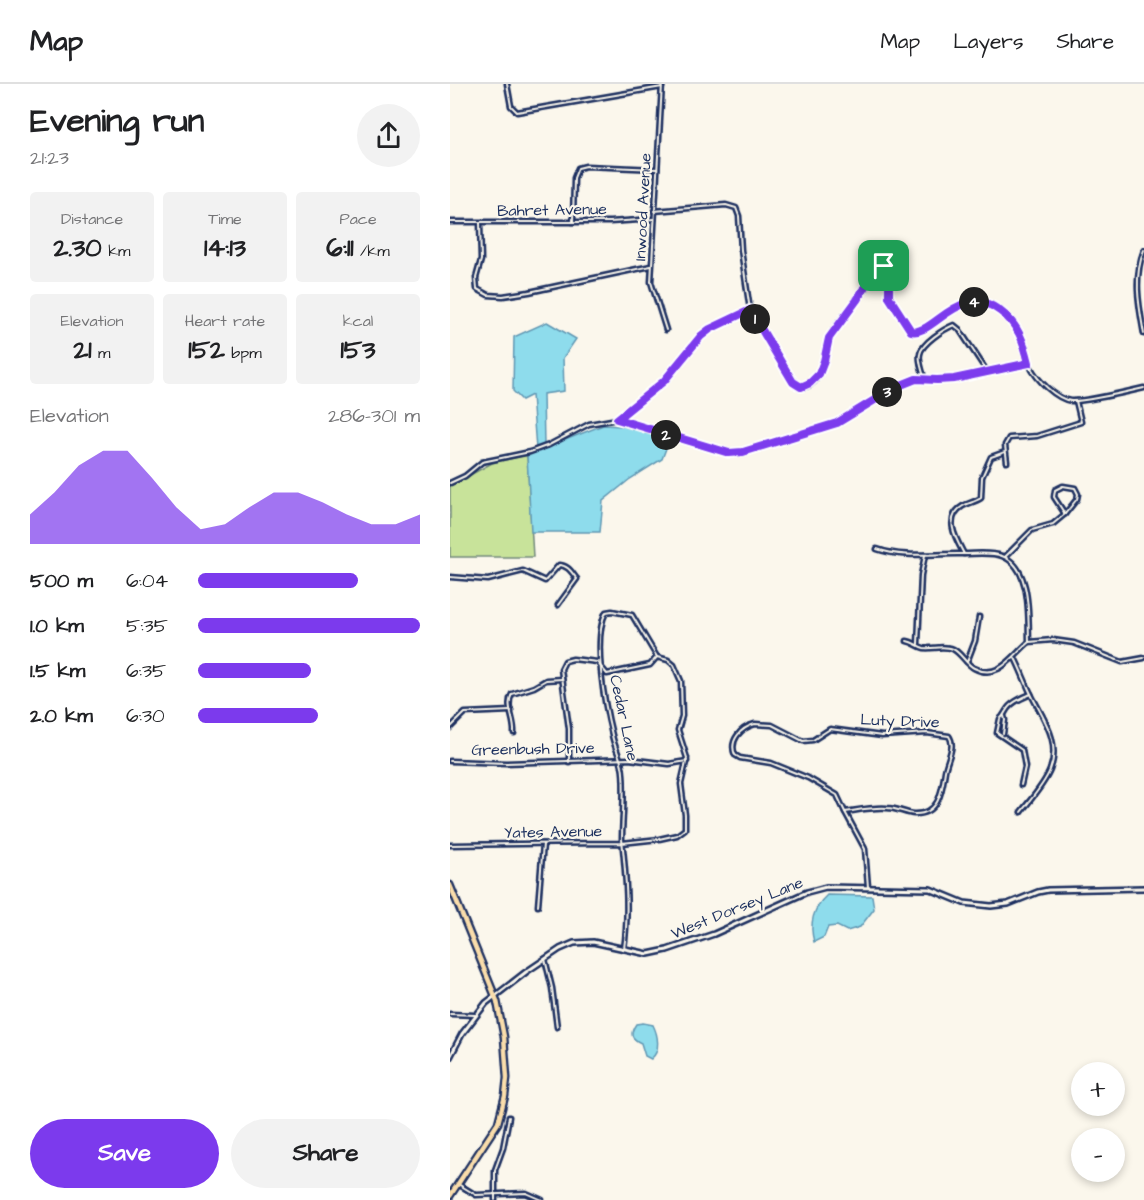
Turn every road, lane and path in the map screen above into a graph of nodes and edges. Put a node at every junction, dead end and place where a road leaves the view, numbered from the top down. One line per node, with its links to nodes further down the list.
1 (507, 84): 2 (street)
2 (662, 86): 3 (street, Inwood Avenue)
3 (657, 169): 4 (street, Inwood Avenue); 7 (street)
4 (654, 211): 5 (street, Inwood Avenue); 11 (street)
5 (654, 219): 7 (street, Bahret Avenue); 10 (street, Inwood Avenue)
6 (450, 222): 8 (street, Bahret Avenue)
7 (573, 222): 8 (street, Bahret Avenue)
8 (480, 223): 10 (street)
9 (1144, 250): 13 (street)
10 (651, 266): 12 (street, Inwood Avenue)
11 (750, 310): 14 (street); 19 (street)
12 (666, 330)
13 (1144, 334)
14 (1029, 363): 15 (street); 18 (street)
15 (987, 371): 16 (street); 16 (street)
16 (924, 378): 19 (street)
17 (1144, 388): 18 (street)
18 (1076, 401): 20 (street)
19 (617, 419): 22 (street)
20 (1005, 452): 21 (street); 25 (street)
21 (1006, 462)
22 (450, 483)
23 (1065, 514): 23 (street); 27 (street)
24 (877, 549): 26 (street)
25 (964, 554): 26 (street); 27 (street)
26 (925, 555): 33 (street)
27 (1005, 557): 32 (street)
28 (450, 578): 29 (street)
29 (558, 605)
30 (979, 617): 37 (street)
31 (907, 641): 33 (street)
32 (1029, 642): 35 (street); 36 (street)
33 (918, 644): 37 (street)
34 (657, 657): 38 (street); 38 (street, Cedar Lane); 48 (street)
35 (1015, 658): 37 (street); 40 (street)
36 (1144, 658)
37 (967, 662)
38 (601, 667): 39 (street); 46 (street, Cedar Lane)
39 (562, 679): 41 (street); 49 (street)
40 (1031, 694): 42 (street); 52 (street)
41 (511, 711): 43 (street); 44 (street)
42 (1004, 716): 45 (street); 45 (street)
43 (450, 728)
44 (514, 733)
45 (1003, 735): 50 (street)
46 (619, 760): 48 (street, Greenbush Drive); 49 (street, Greenbush Drive); 53 (street, Cedar Lane)
47 (450, 761): 49 (street, Greenbush Drive)
48 (687, 761): 53 (street)
49 (569, 762)
50 (1021, 785)
51 (845, 812): 51 (street, Luty Drive); 57 (street, Luty Drive)
52 (1021, 812)
53 (622, 843): 54 (street, Yates Avenue); 61 (street, Yates Avenue)
54 (543, 844): 55 (street, Yates Avenue); 60 (street)
55 (450, 845)
56 (450, 885): 59 (main road)
57 (868, 887): 58 (street, West Dorsey Lane); 61 (street, West Dorsey Lane)
58 (1144, 888)
59 (452, 897): 63 (main road)
60 (538, 906)
61 (624, 949): 62 (street, West Dorsey Lane)
62 (545, 959): 63 (street, West Dorsey Lane); 66 (street)
63 (495, 996): 65 (street, West Dorsey Lane); 70 (main road)
64 (450, 1014): 65 (street)
65 (475, 1016): 67 (street, West Dorsey Lane)
66 (557, 1027)
67 (451, 1051): 68 (street, West Dorsey Lane)
68 (450, 1057)
69 (508, 1117): 71 (street)
70 (458, 1184): 71 (street); 72 (main road)
71 (494, 1194): 73 (street); 74 (street)
72 (450, 1196)
73 (495, 1200)
74 (542, 1200)

